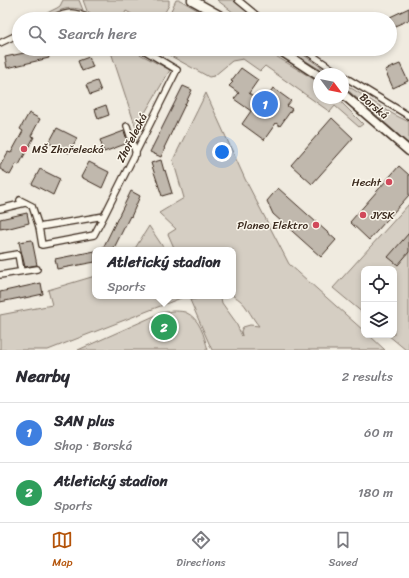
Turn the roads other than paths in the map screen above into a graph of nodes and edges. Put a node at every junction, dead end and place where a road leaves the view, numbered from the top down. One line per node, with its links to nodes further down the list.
1 (192, 0): 3 (main road)
2 (238, 0): 4 (street)
3 (213, 12)
4 (253, 12)
5 (12, 37): 6 (street)
6 (0, 43)
7 (154, 56): 17 (street, Zhořelecká)
8 (289, 56): 11 (main road)
9 (313, 56): 10 (street)
10 (331, 68)
11 (313, 72)
12 (349, 80): 14 (street)
13 (349, 99): 16 (main road, Borská)
14 (409, 116)
15 (127, 126): 17 (street)
16 (409, 151)
17 (136, 154): 19 (street, Zhořelecká)
18 (0, 209): 20 (street, Zhořelecká)
19 (104, 216): 20 (street); 20 (street, Zhořelecká)
20 (39, 227)
21 (0, 257): 23 (street)
22 (37, 269): 23 (street)
23 (21, 271): 24 (street)
24 (0, 275)

